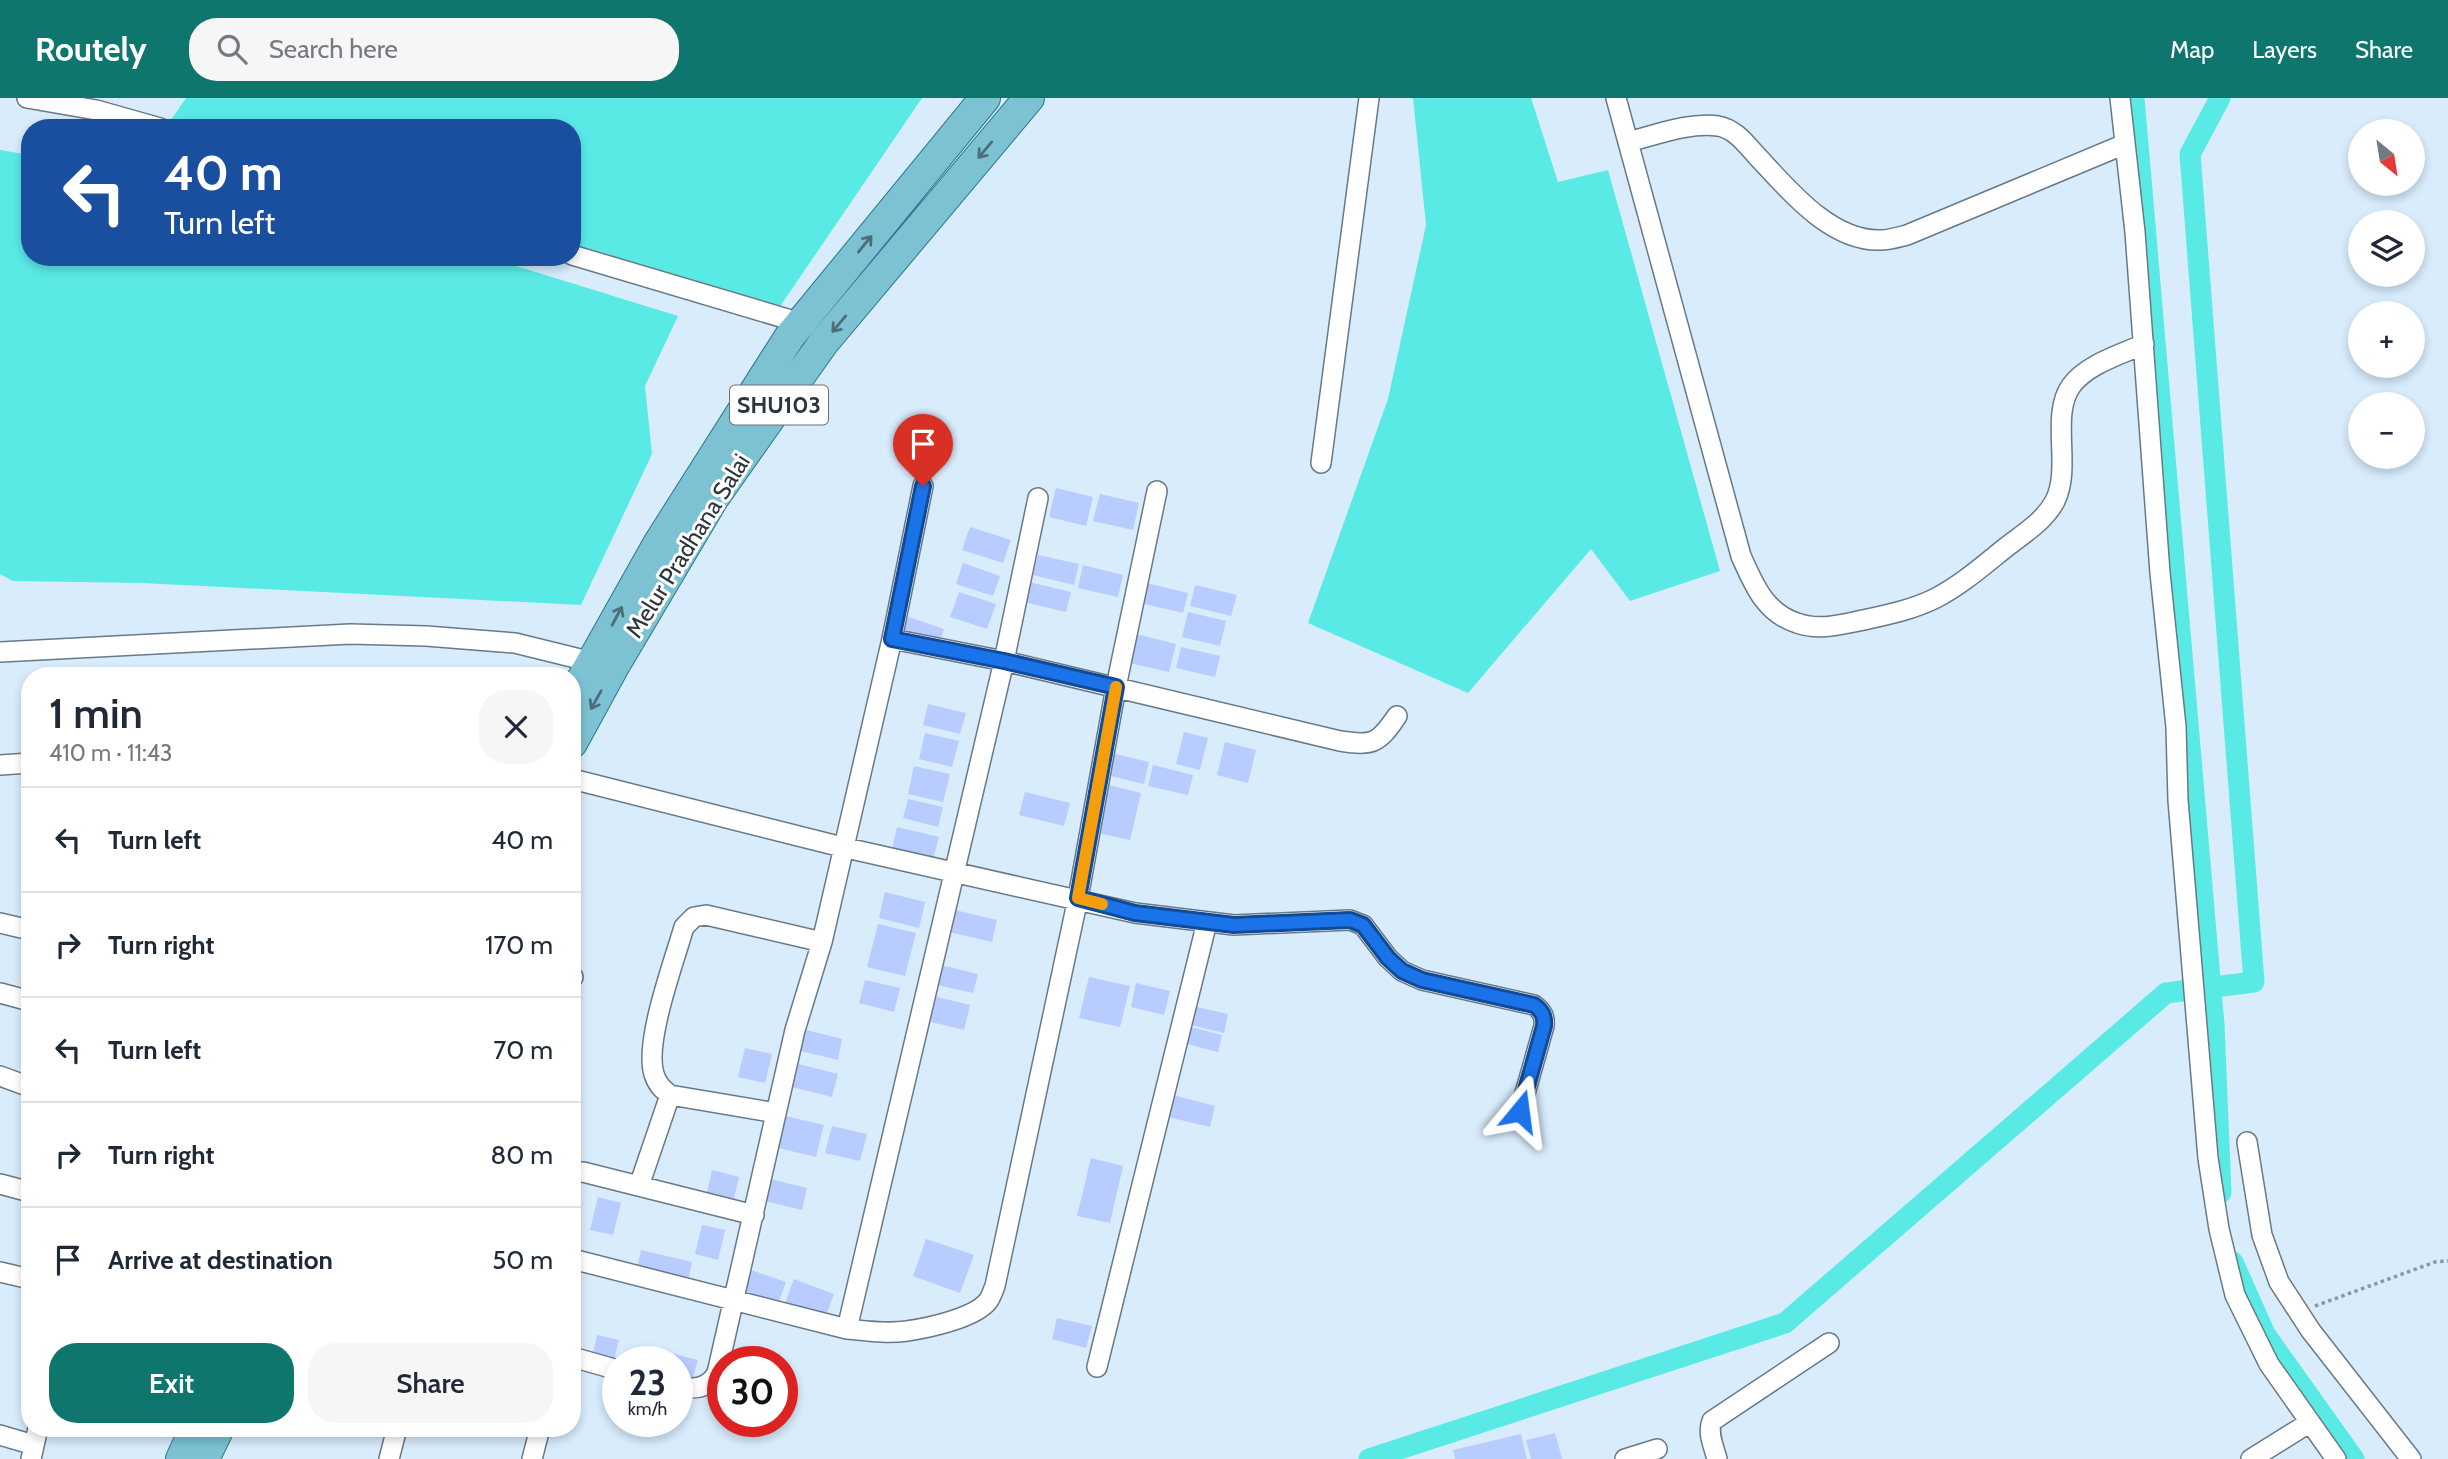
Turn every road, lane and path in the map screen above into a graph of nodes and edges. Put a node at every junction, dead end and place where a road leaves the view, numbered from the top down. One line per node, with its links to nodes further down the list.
1 (27, 98): 7 (street)
2 (985, 98): 11 (main road, Melur Pradhana Salai / SHU103, one-way to 2)
3 (1029, 98): 20 (main road, Melur Pradhana Salai / SHU103, one-way to 20)
4 (1369, 98): 13 (street)
5 (1616, 98): 8 (street)
6 (2120, 98): 9 (street)
7 (128, 119)
8 (1629, 142): 9 (street); 12 (street)
9 (2124, 144): 12 (street)
10 (581, 258): 11 (street)
11 (801, 323): 20 (main road, Melur Pradhana Salai / SHU103, one-way to 11)
12 (2144, 345): 60 (street)
13 (1321, 463)
14 (923, 486): 17 (street)
15 (1157, 491): 21 (street)
16 (1038, 498): 19 (street)
17 (892, 639): 19 (street); 28 (street)
18 (0, 652): 20 (street)
19 (1004, 661): 21 (street); 29 (street)
20 (603, 665): 22 (main road, Melur Pradhana Salai / SHU103); 24 (main road, Melur Pradhana Salai / SHU103, one-way to 24)
21 (1116, 687): 23 (street); 30 (street)
22 (581, 688)
23 (1397, 716)
24 (581, 720)
25 (21, 764): 26 (street)
26 (0, 765)
27 (581, 781): 28 (street)
28 (842, 847): 29 (street); 34 (street)
29 (955, 871): 30 (street); 54 (street)
30 (1078, 898): 31 (street); 54 (street)
31 (1207, 922): 40 (street); 58 (street)
32 (0, 923): 33 (street)
33 (21, 928)
34 (821, 942): 39 (street); 41 (street)
35 (0, 993): 36 (street)
36 (21, 999)
37 (0, 1076): 38 (street)
38 (21, 1084)
39 (670, 1095): 41 (street); 45 (street)
40 (1520, 1111)
41 (776, 1113): 47 (street)
42 (2247, 1142): 53 (street)
43 (583, 1172): 45 (street)
44 (0, 1184): 46 (street)
45 (639, 1186): 47 (street)
46 (21, 1190)
47 (754, 1215): 52 (street)
48 (581, 1260): 52 (street)
49 (2448, 1261): 53 (path)
50 (0, 1272): 51 (street)
51 (21, 1277)
52 (733, 1300): 54 (street); 59 (street)
53 (2298, 1312): 76 (street)
54 (847, 1329)
55 (1829, 1343): 73 (street)
56 (581, 1360): 57 (street)
57 (602, 1365)
58 (1097, 1367)
59 (693, 1387)
60 (2309, 1423): 74 (street); 75 (street)
61 (0, 1435): 66 (street)
62 (191, 1437): 68 (main road)
63 (215, 1437): 69 (main road)
64 (395, 1437): 70 (street)
65 (538, 1437): 71 (street)
66 (34, 1444)
67 (1657, 1449): 72 (street)
68 (181, 1459)
69 (204, 1459)
70 (389, 1459)
71 (532, 1459)
72 (1625, 1459)
73 (1717, 1459)
74 (2251, 1459)
75 (2336, 1459)
76 (2411, 1459)

